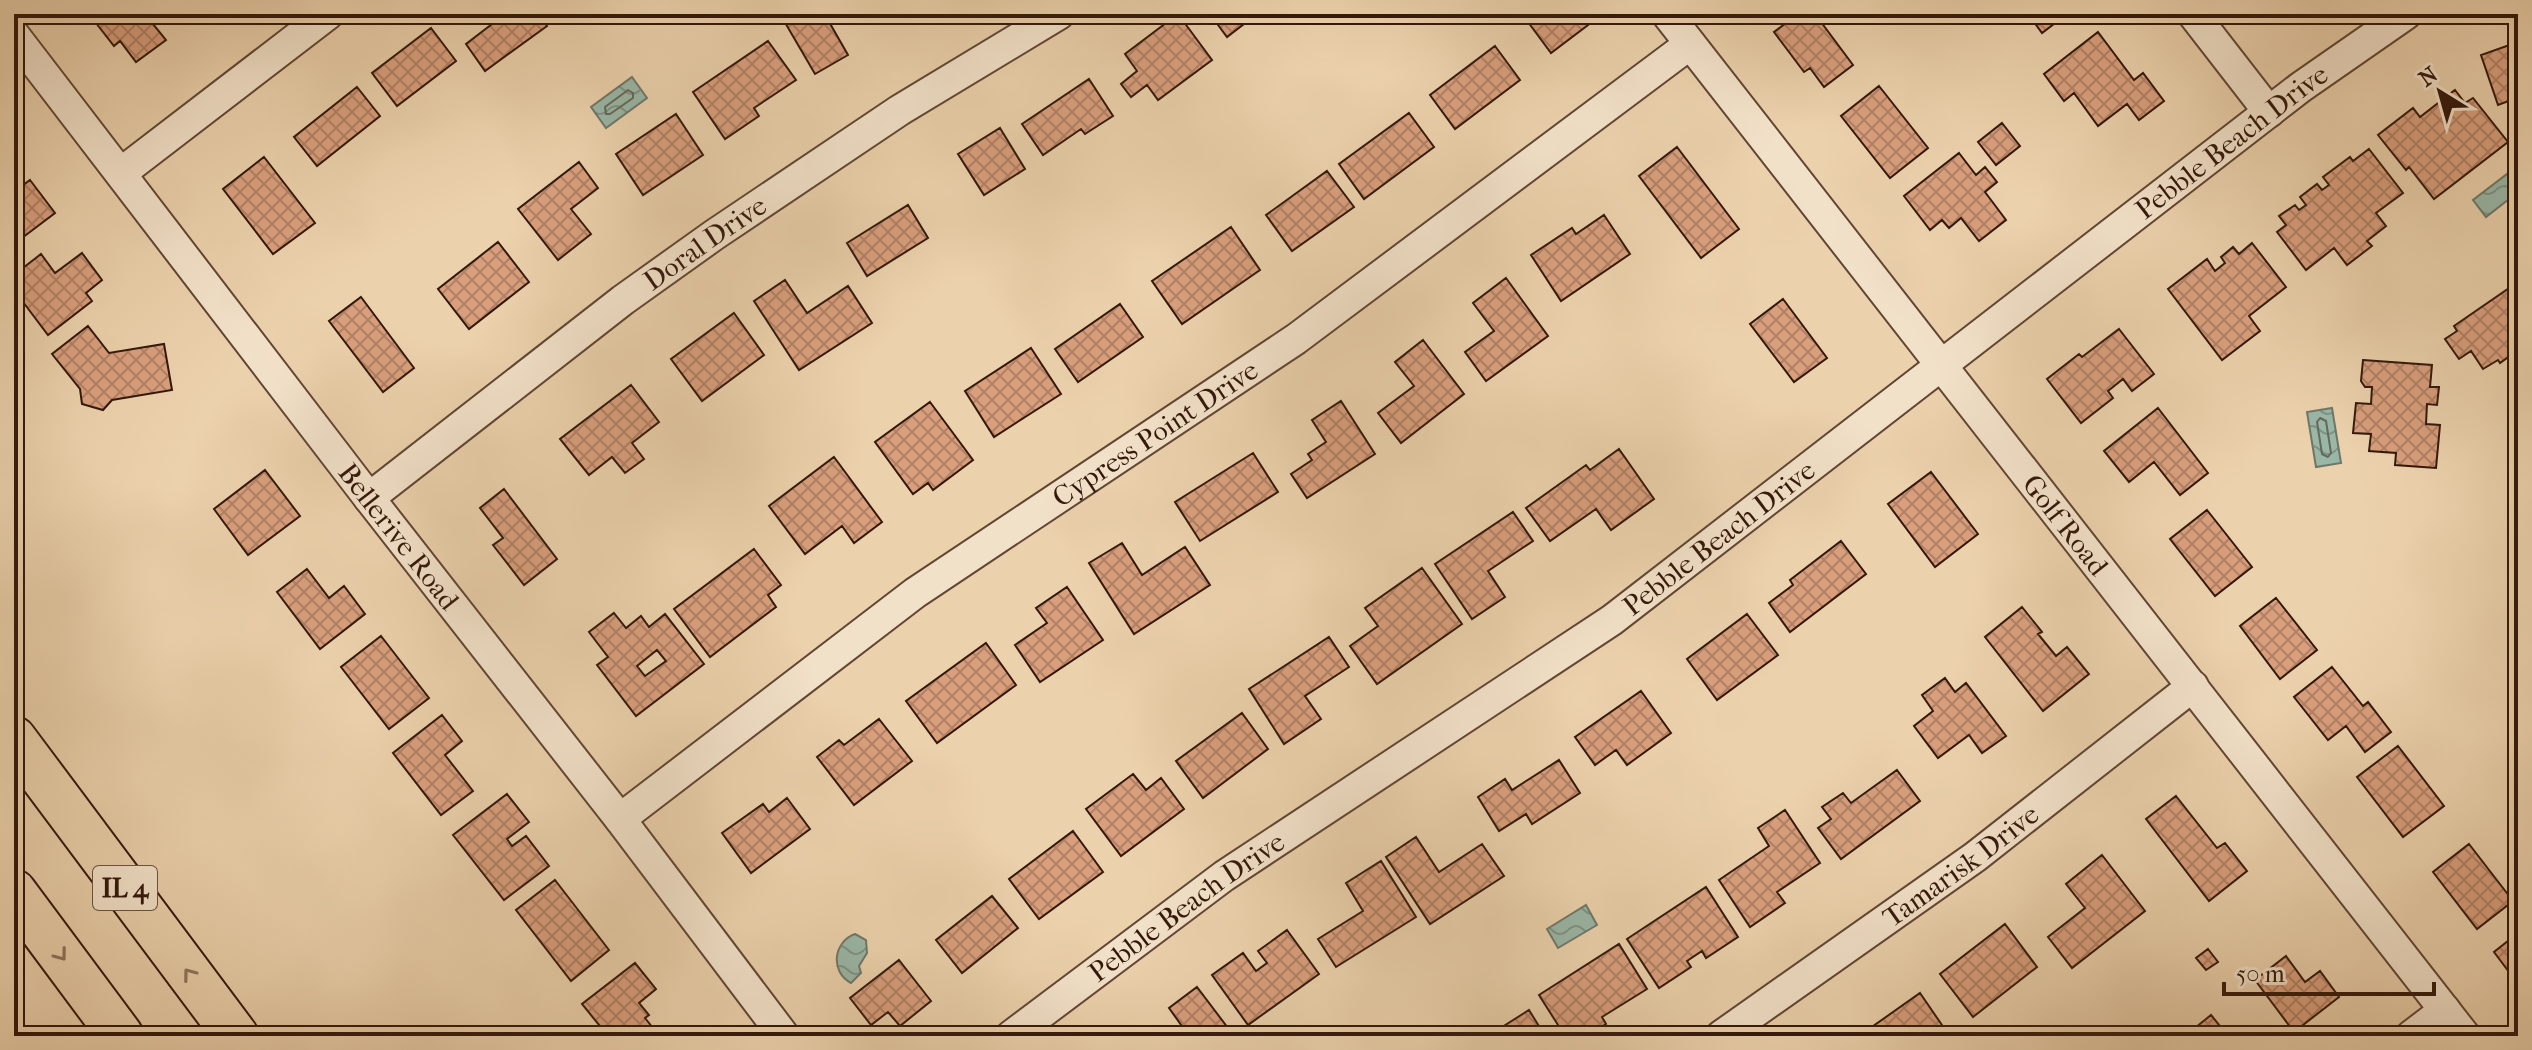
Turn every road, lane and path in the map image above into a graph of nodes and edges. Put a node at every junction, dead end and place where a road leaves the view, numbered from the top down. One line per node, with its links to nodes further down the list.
1 (328, 14): 9 (street)
2 (1059, 14): 11 (street, Doral Drive)
3 (1667, 14): 7 (street, Golf Road)
4 (2193, 14): 8 (street)
5 (2406, 14): 8 (street, Pebble Beach Drive)
6 (14, 35): 9 (street, Bellerive Road)
7 (1690, 44): 10 (street, Golf Road); 14 (street, Cypress Point Drive)
8 (2269, 112): 10 (street, Pebble Beach Drive)
9 (121, 173): 11 (street, Bellerive Road)
10 (1942, 366): 12 (street, Golf Road); 20 (street, Pebble Beach Drive)
11 (369, 498): 14 (street, Bellerive Road)
12 (2193, 686): 16 (street, Golf Road); 21 (street, Tamarisk Drive)
13 (14, 739): 18 (highway, IL 4, one-way to 13)
14 (620, 819): 19 (street, Bellerive Road)
15 (14, 892): 17 (highway, one-way to 17)
16 (2445, 1010): 22 (street); 23 (street, Golf Road)
17 (121, 1036)
18 (236, 1036)
19 (784, 1036)
20 (1011, 1036)
21 (1721, 1036)
22 (2411, 1036)
23 (2465, 1036)

